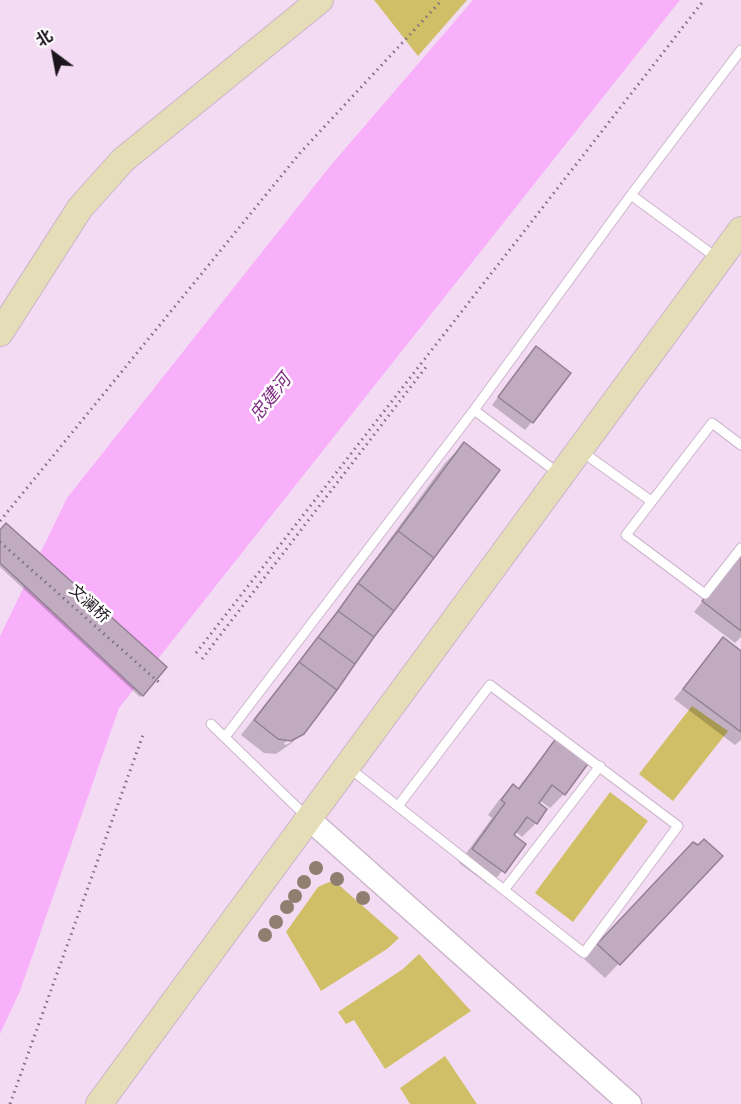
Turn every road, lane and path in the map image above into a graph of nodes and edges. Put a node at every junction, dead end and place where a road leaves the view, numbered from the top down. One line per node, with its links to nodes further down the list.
1 (320, 0): 8 (main road)
2 (442, 0): 15 (path)
3 (704, 0): 18 (path)
4 (741, 50): 5 (lane)
5 (632, 195): 7 (lane); 10 (lane)
6 (741, 230): 7 (main road)
7 (719, 260): 12 (main road)
8 (0, 333)
9 (426, 367): 19 (path)
10 (474, 410): 13 (lane); 23 (lane)
11 (741, 445): 14 (lane)
12 (579, 449): 13 (main road); 14 (lane)
13 (560, 475): 24 (main road)
14 (651, 501): 17 (lane)
15 (0, 521)
16 (0, 542): 20 (path, 文澜桥)
17 (741, 548)
18 (196, 653)
19 (202, 658)
20 (162, 685)
21 (211, 724): 23 (lane)
22 (144, 732): 29 (path)
23 (225, 737): 27 (lane)
24 (346, 766): 26 (lane); 27 (main road)
25 (600, 766): 26 (lane); 28 (lane); 28 (lane)
26 (398, 806): 28 (lane)
27 (309, 819): 30 (main road); 31 (street)
28 (504, 890)
29 (10, 1104)
30 (99, 1104)
31 (630, 1104)

